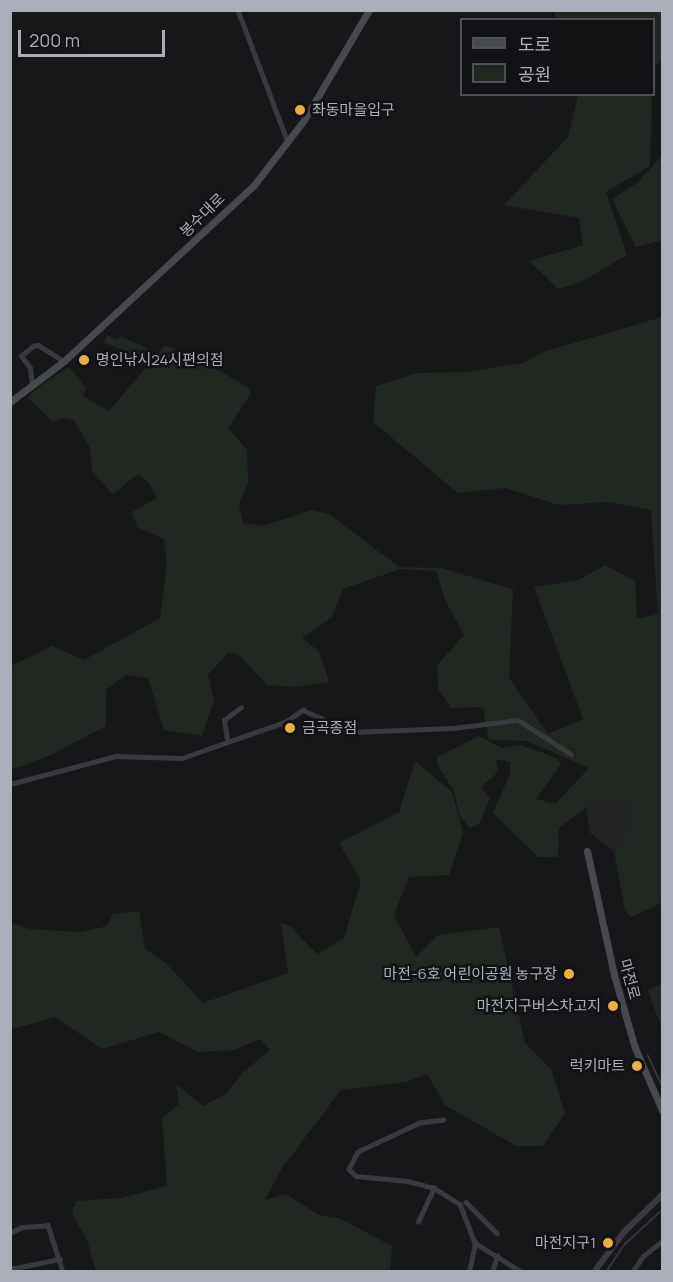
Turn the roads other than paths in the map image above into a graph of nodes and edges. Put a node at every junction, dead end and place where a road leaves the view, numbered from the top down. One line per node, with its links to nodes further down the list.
1 (238, 10): 3 (street)
2 (369, 10): 3 (main road, 봉수대로)
3 (288, 142): 4 (main road, 봉수대로)
4 (64, 362): 5 (main road, 봉수대로); 5 (street)
5 (32, 386): 6 (main road, 봉수대로)
6 (10, 402)
7 (242, 707): 8 (street)
8 (227, 739): 9 (street); 10 (street)
9 (571, 754)
10 (10, 784)
11 (587, 851): 12 (main road, 마전로)
12 (663, 1110)
13 (444, 1120): 14 (street)
14 (434, 1188): 17 (street); 21 (street)
15 (663, 1195): 29 (street)
16 (466, 1202): 19 (street)
17 (418, 1222)
18 (10, 1233): 23 (street)
19 (497, 1233)
20 (663, 1241): 30 (street)
21 (475, 1242): 22 (street); 26 (street)
22 (497, 1256): 27 (street); 28 (street)
23 (60, 1259): 24 (street); 25 (street)
24 (10, 1269)
25 (63, 1272)
26 (469, 1272)
27 (492, 1272)
28 (522, 1272)
29 (594, 1272)
30 (632, 1272)

